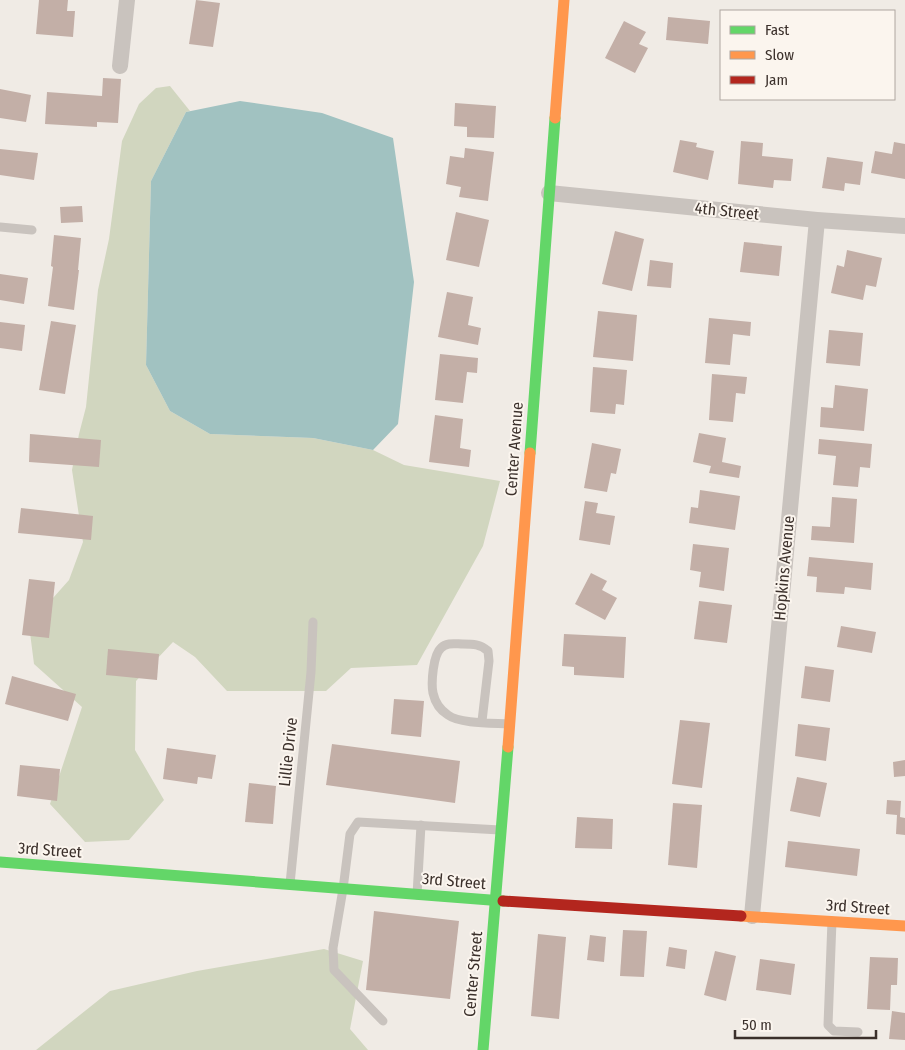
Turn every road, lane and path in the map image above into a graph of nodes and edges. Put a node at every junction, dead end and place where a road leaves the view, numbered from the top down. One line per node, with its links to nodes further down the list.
1 (127, 0): 3 (street)
2 (564, 0): 4 (street, Center Avenue)
3 (120, 66)
4 (549, 193): 5 (street, 4th Street); 11 (street, Center Avenue)
5 (817, 220): 6 (street, 4th Street); 19 (street, Hopkins Avenue)
6 (905, 226)
7 (0, 228): 8 (lane)
8 (32, 230)
9 (314, 622): 15 (lane, Lillie Drive)
10 (482, 722): 10 (lane); 11 (lane)
11 (509, 724): 13 (street, Center Avenue)
12 (420, 826): 13 (lane); 16 (lane); 17 (lane)
13 (501, 830): 18 (street, Center Avenue)
14 (0, 862): 15 (street, 3rd Street)
15 (290, 885): 16 (street, 3rd Street)
16 (343, 889): 17 (street, 3rd Street); 22 (lane)
17 (417, 895): 18 (street, 3rd Street)
18 (496, 901): 19 (street, 3rd Street); 24 (street, Center Street)
19 (752, 916): 20 (street, 3rd Street)
20 (832, 921): 21 (street, 3rd Street); 23 (lane)
21 (905, 926)
22 (382, 1021)
23 (858, 1032)
24 (483, 1050)

